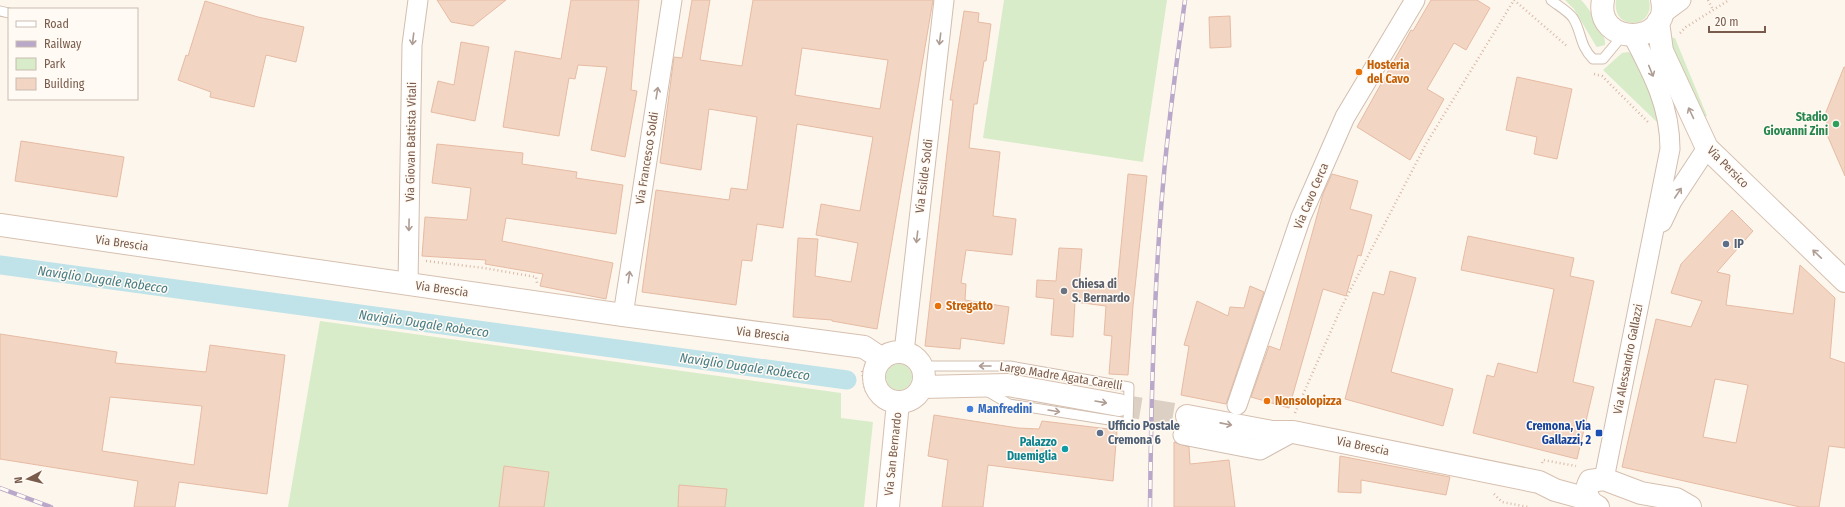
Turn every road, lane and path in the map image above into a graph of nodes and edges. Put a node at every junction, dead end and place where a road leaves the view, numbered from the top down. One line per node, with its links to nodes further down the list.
1 (418, 0): 22 (street, Via Giovan Battista Vitali, one-way to 22)
2 (672, 0): 23 (street, Via Francesco Soldi, one-way to 2)
3 (944, 0): 25 (street, Via Esilde Soldi, one-way to 25)
4 (1414, 0): 31 (street, Via Cavo Cerca)
5 (1514, 0): 14 (path); 33 (path)
6 (1551, 0): 15 (lane)
7 (1680, 0): 11 (street)
8 (1708, 0): 10 (path)
9 (1730, 0): 10 (path)
10 (1713, 10): 13 (path)
11 (1660, 12): 12 (main road); 18 (main road, Via Persico, one-way to 11)
12 (1611, 19): 15 (lane); 15 (lane); 20 (street, Via Alessandro Gallazzi, one-way to 20)
13 (1680, 38)
14 (1572, 54)
15 (1606, 55)
16 (1588, 72): 17 (path)
17 (1651, 126)
18 (1707, 148): 20 (street, Via Alessandro Gallazzi, one-way to 18); 21 (main road, Via Persico, one-way to 18)
19 (0, 225): 22 (main road, Via Brescia)
20 (1652, 238): 34 (street, Via Alessandro Gallazzi)
21 (1845, 281)
22 (408, 284): 23 (main road, Via Brescia)
23 (623, 316): 24 (main road, Via Brescia)
24 (864, 347): 26 (main road, Via Brescia); 29 (path)
25 (904, 352): 26 (main road); 27 (main road)
26 (882, 359): 29 (main road)
27 (922, 377): 28 (main road); 28 (lane, Largo Madre Agata Carelli, one-way to 27); 29 (main road)
28 (979, 386): 30 (main road, one-way to 30)
29 (888, 404): 35 (main road, Via San Bernardo)
30 (1119, 405)
31 (1237, 405)
32 (1185, 426): 33 (main road, Via Brescia)
33 (1293, 432): 34 (main road, Via Brescia)
34 (1596, 492): 36 (main road, Via Brescia)
35 (888, 507)
36 (1690, 507)

